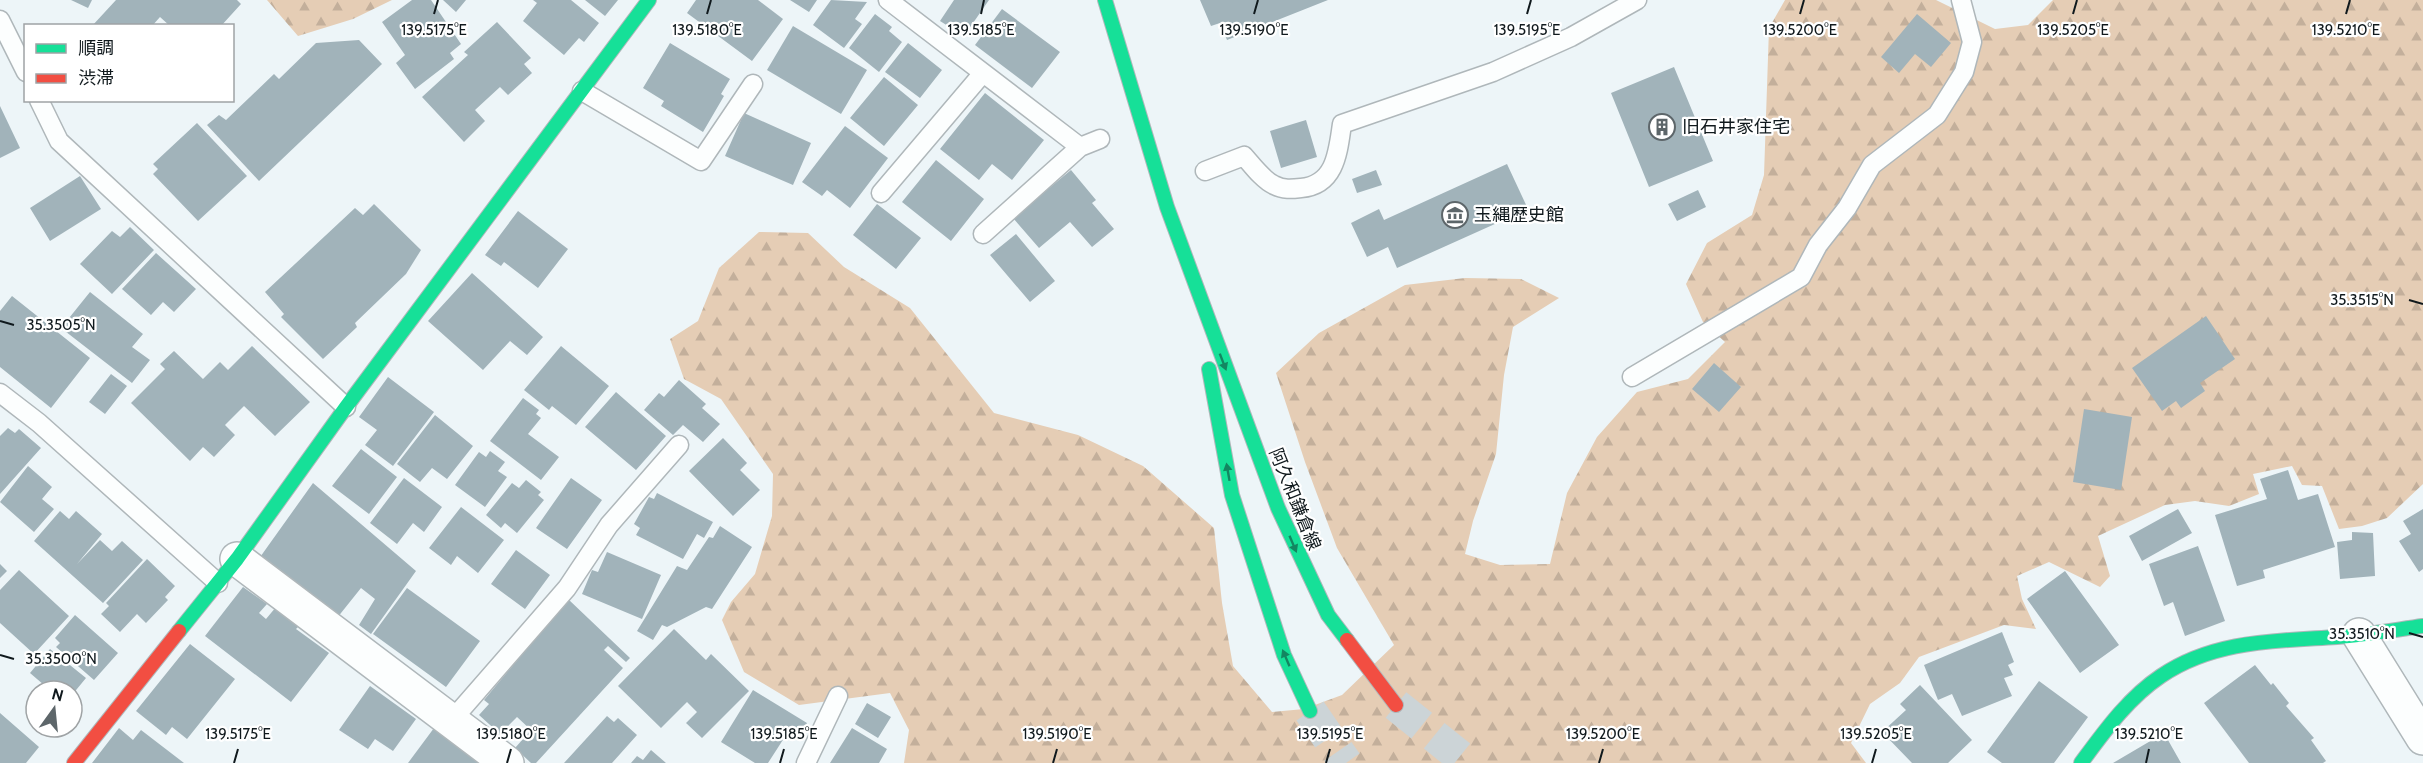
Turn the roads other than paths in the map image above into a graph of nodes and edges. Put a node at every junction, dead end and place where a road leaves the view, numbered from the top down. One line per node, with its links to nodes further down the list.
1 (649, 0): 10 (street)
2 (888, 0): 8 (lane)
3 (1105, 0): 17 (street, 阿久和鎌倉線)
4 (1637, 0): 14 (lane)
5 (1962, 0): 18 (lane)
6 (0, 20): 7 (lane)
7 (24, 68)
8 (983, 73): 13 (lane); 15 (lane)
9 (753, 84): 10 (lane)
10 (582, 91): 20 (street)
11 (40, 102): 20 (lane)
12 (1100, 139): 13 (lane)
13 (1080, 147): 16 (lane)
14 (1204, 171)
15 (881, 194)
16 (983, 234)
17 (1195, 288): 26 (street, 阿久和鎌倉線, one-way to 26); 27 (street, 阿久和鎌倉線, one-way to 17)
18 (1632, 377)
19 (0, 393): 22 (lane)
20 (345, 407): 22 (street)
21 (679, 445): 28 (lane)
22 (227, 571): 28 (street); 30 (street)
23 (2423, 626): 24 (street)
24 (2359, 635): 29 (street); 33 (street)
25 (838, 696): 32 (lane)
26 (1396, 705)
27 (1310, 711)
28 (452, 720): 31 (street)
29 (2423, 738)
30 (74, 763)
31 (507, 763)
32 (806, 763)
33 (2081, 763)

